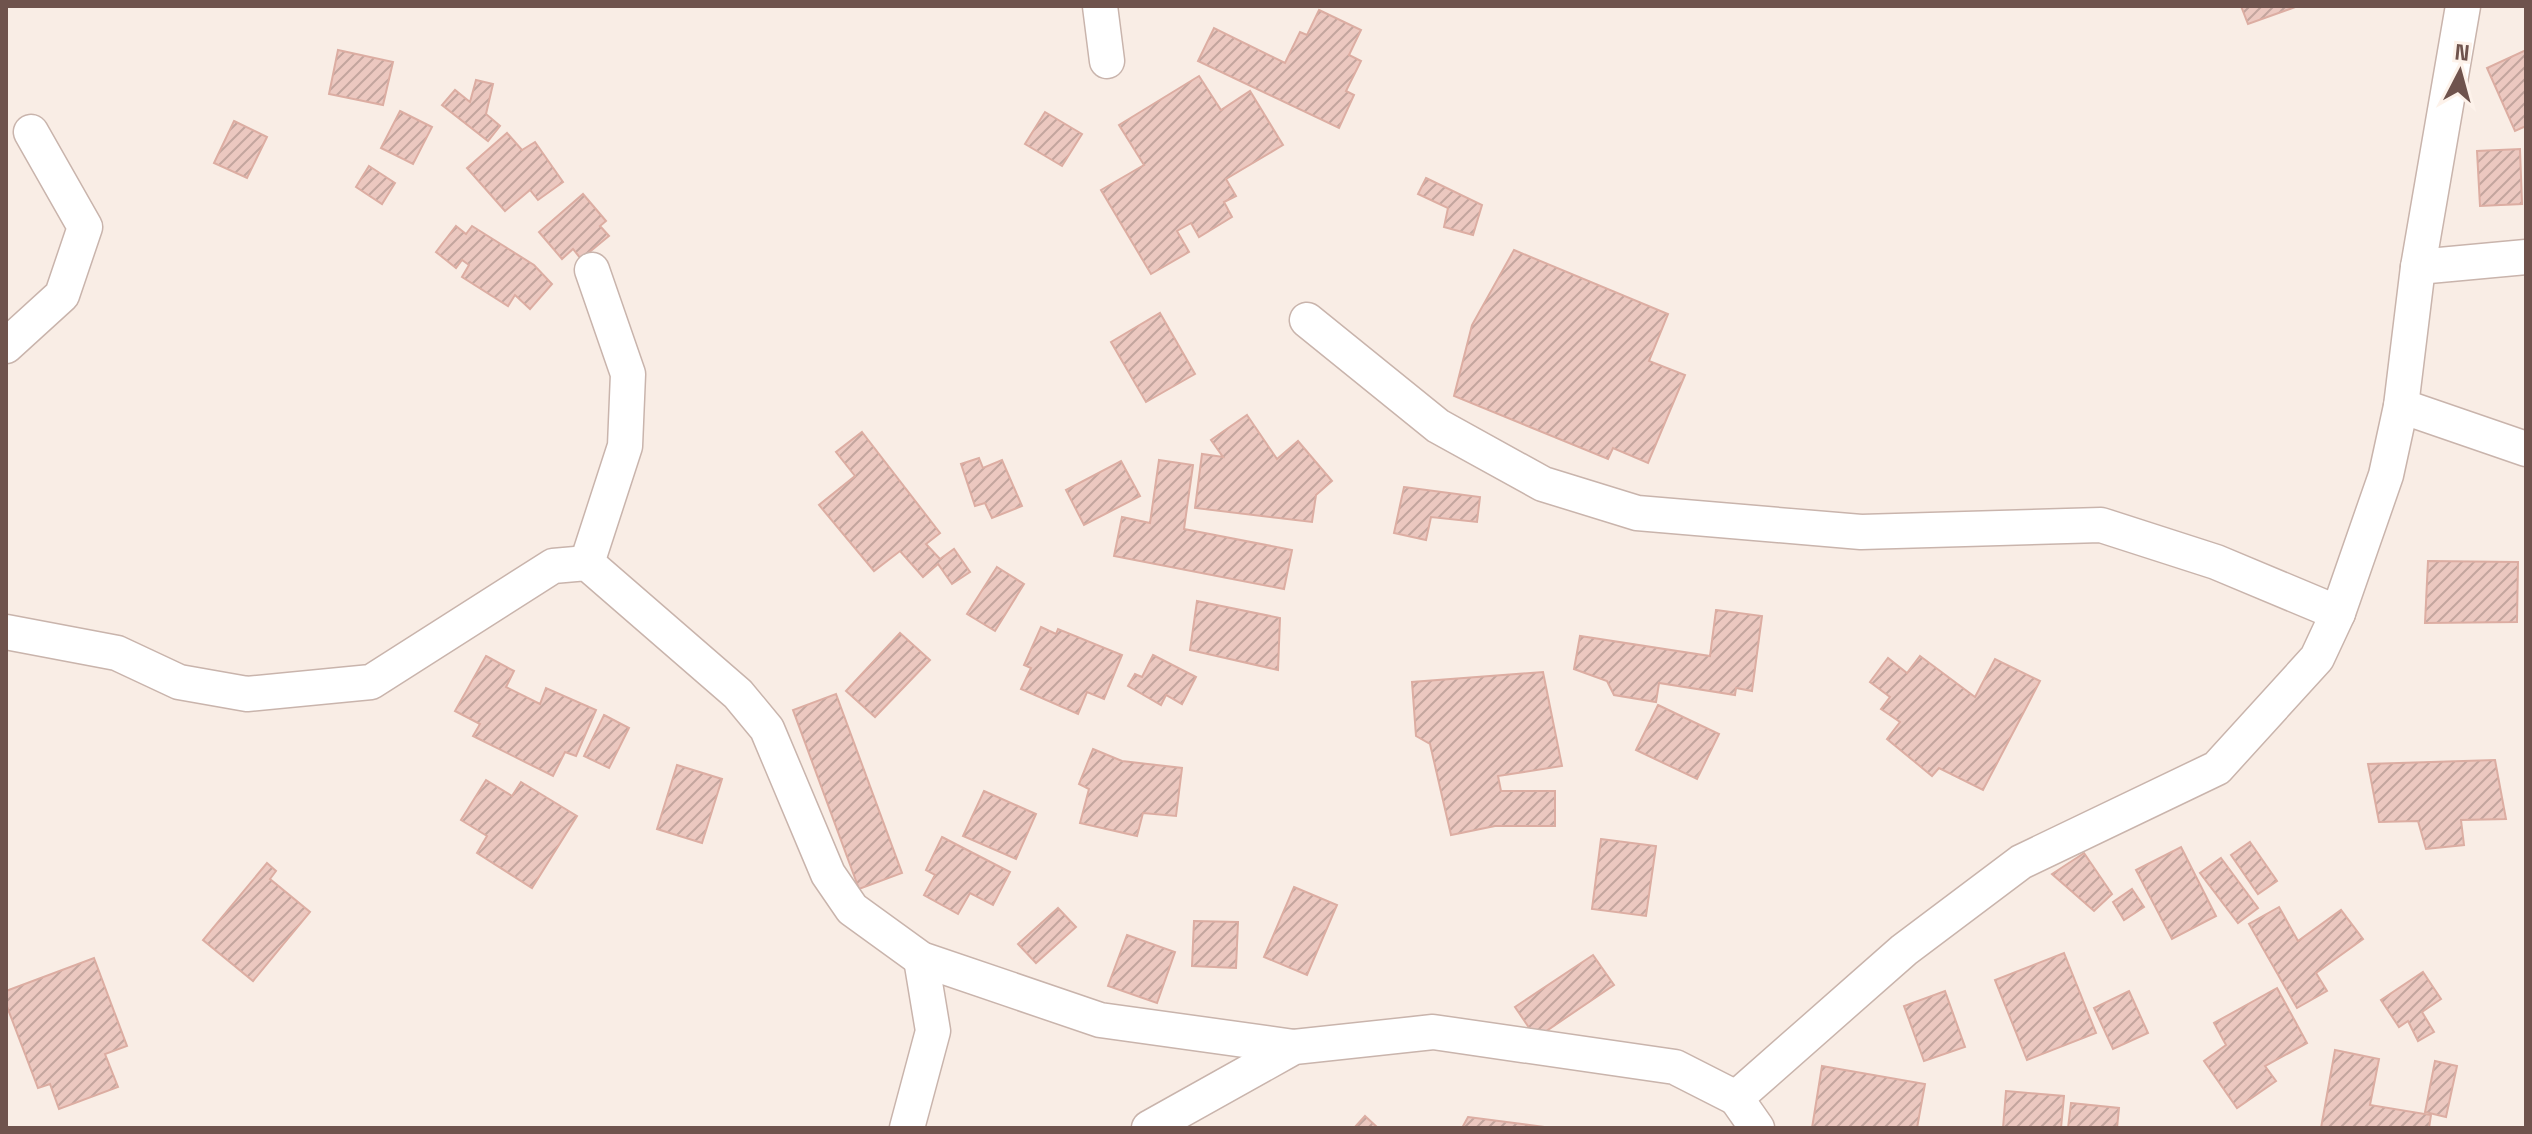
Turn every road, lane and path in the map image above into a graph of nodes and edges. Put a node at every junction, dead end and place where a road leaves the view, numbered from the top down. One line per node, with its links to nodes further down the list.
1 (1100, 6): 3 (street)
2 (2463, 6): 6 (street)
3 (1107, 61)
4 (31, 132): 9 (street)
5 (2526, 257): 6 (street)
6 (2418, 267): 10 (street)
7 (592, 270): 12 (street)
8 (1307, 320): 13 (street)
9 (6, 346)
10 (2401, 406): 11 (street); 13 (street)
11 (2526, 449)
12 (587, 563): 14 (street); 15 (street)
13 (2338, 613): 17 (street)
14 (6, 632)
15 (921, 959): 16 (street); 18 (street)
16 (1294, 1047): 17 (street); 19 (street)
17 (1736, 1098): 20 (street)
18 (907, 1128)
19 (1149, 1128)
20 (1757, 1128)

